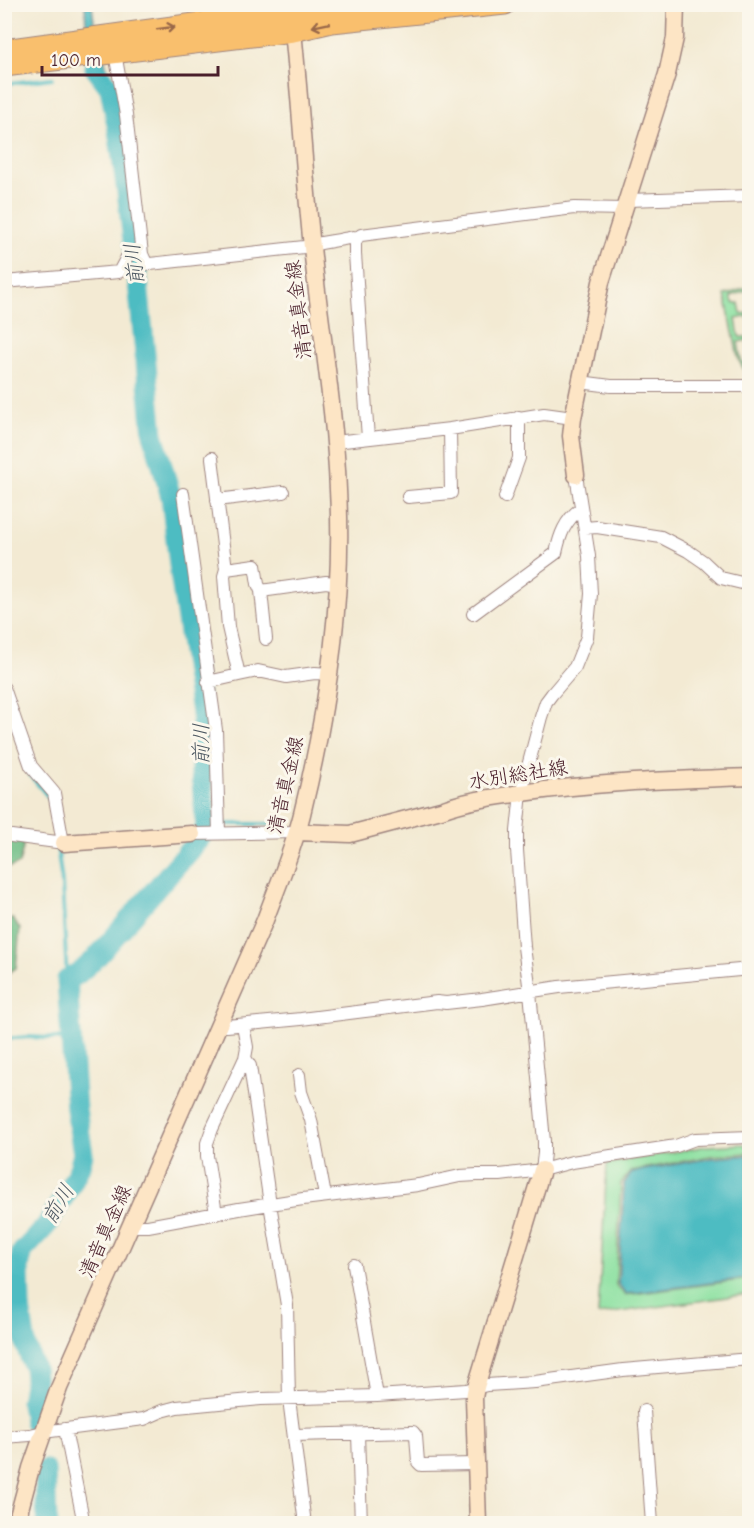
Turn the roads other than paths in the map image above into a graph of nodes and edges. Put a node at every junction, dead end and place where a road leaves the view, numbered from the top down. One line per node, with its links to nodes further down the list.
1 (357, 4): 4 (highway)
2 (505, 4): 4 (highway, one-way to 4)
3 (676, 4): 10 (main road)
4 (291, 16): 5 (highway); 12 (main road, 清音真金線)
5 (111, 47): 6 (highway); 12 (street)
6 (78, 48): 7 (highway); 8 (highway)
7 (4, 50)
8 (4, 66)
9 (750, 195): 10 (street)
10 (626, 205): 11 (street); 15 (main road)
11 (357, 238): 12 (street); 20 (street)
12 (312, 245): 21 (main road, 清音真金線)
13 (127, 257): 14 (street)
14 (4, 282)
15 (580, 382): 16 (street); 18 (main road)
16 (750, 387)
17 (519, 417): 18 (street); 19 (street); 27 (street)
18 (573, 418): 23 (main road)
19 (450, 429): 20 (street); 26 (street)
20 (368, 438): 21 (street)
21 (335, 442): 32 (main road, 清音真金線)
22 (212, 458): 28 (street)
23 (576, 475): 29 (street)
24 (283, 492): 28 (street)
25 (183, 494): 39 (street)
26 (408, 497)
27 (505, 497)
28 (217, 500): 31 (street)
29 (580, 509): 30 (street); 35 (street)
30 (585, 528): 33 (street); 42 (street)
31 (226, 569): 34 (street); 38 (street)
32 (338, 584): 34 (street); 37 (main road, 清音真金線)
33 (750, 585)
34 (261, 591): 36 (street)
35 (473, 614)
36 (266, 639)
37 (329, 674): 38 (street); 44 (main road, 清音真金線)
38 (239, 675): 39 (street)
39 (208, 682): 43 (street)
40 (4, 688): 46 (street)
41 (750, 777): 42 (main road, 水別総社線)
42 (521, 793): 44 (main road, 水別総社線); 48 (street)
43 (209, 831): 44 (street); 46 (main road)
44 (297, 832): 50 (main road, 清音真金線)
45 (4, 835): 46 (street)
46 (59, 842)
47 (750, 969): 48 (street)
48 (530, 992): 49 (street); 54 (street)
49 (243, 1025): 50 (street); 51 (street)
50 (219, 1026): 58 (main road, 清音真金線)
51 (245, 1058): 56 (street); 57 (street)
52 (299, 1075): 55 (street)
53 (750, 1137): 54 (street)
54 (542, 1170): 55 (street); 61 (main road)
55 (325, 1196): 56 (street)
56 (270, 1204): 57 (street); 63 (street)
57 (216, 1214): 58 (street)
58 (130, 1226): 66 (main road, 清音真金線)
59 (354, 1265): 62 (street)
60 (750, 1359): 61 (street)
61 (476, 1387): 62 (street); 70 (main road)
62 (376, 1396): 63 (street)
63 (289, 1399): 65 (street); 68 (street)
64 (644, 1411): 76 (street)
65 (66, 1429): 66 (street); 72 (street)
66 (43, 1432): 69 (street); 71 (main road, 清音真金線)
67 (358, 1434): 68 (street); 70 (street); 74 (street)
68 (294, 1435): 73 (street)
69 (4, 1437)
70 (476, 1464): 75 (main road)
71 (16, 1524)
72 (84, 1524)
73 (304, 1524)
74 (361, 1524)
75 (477, 1524)
76 (652, 1524)

